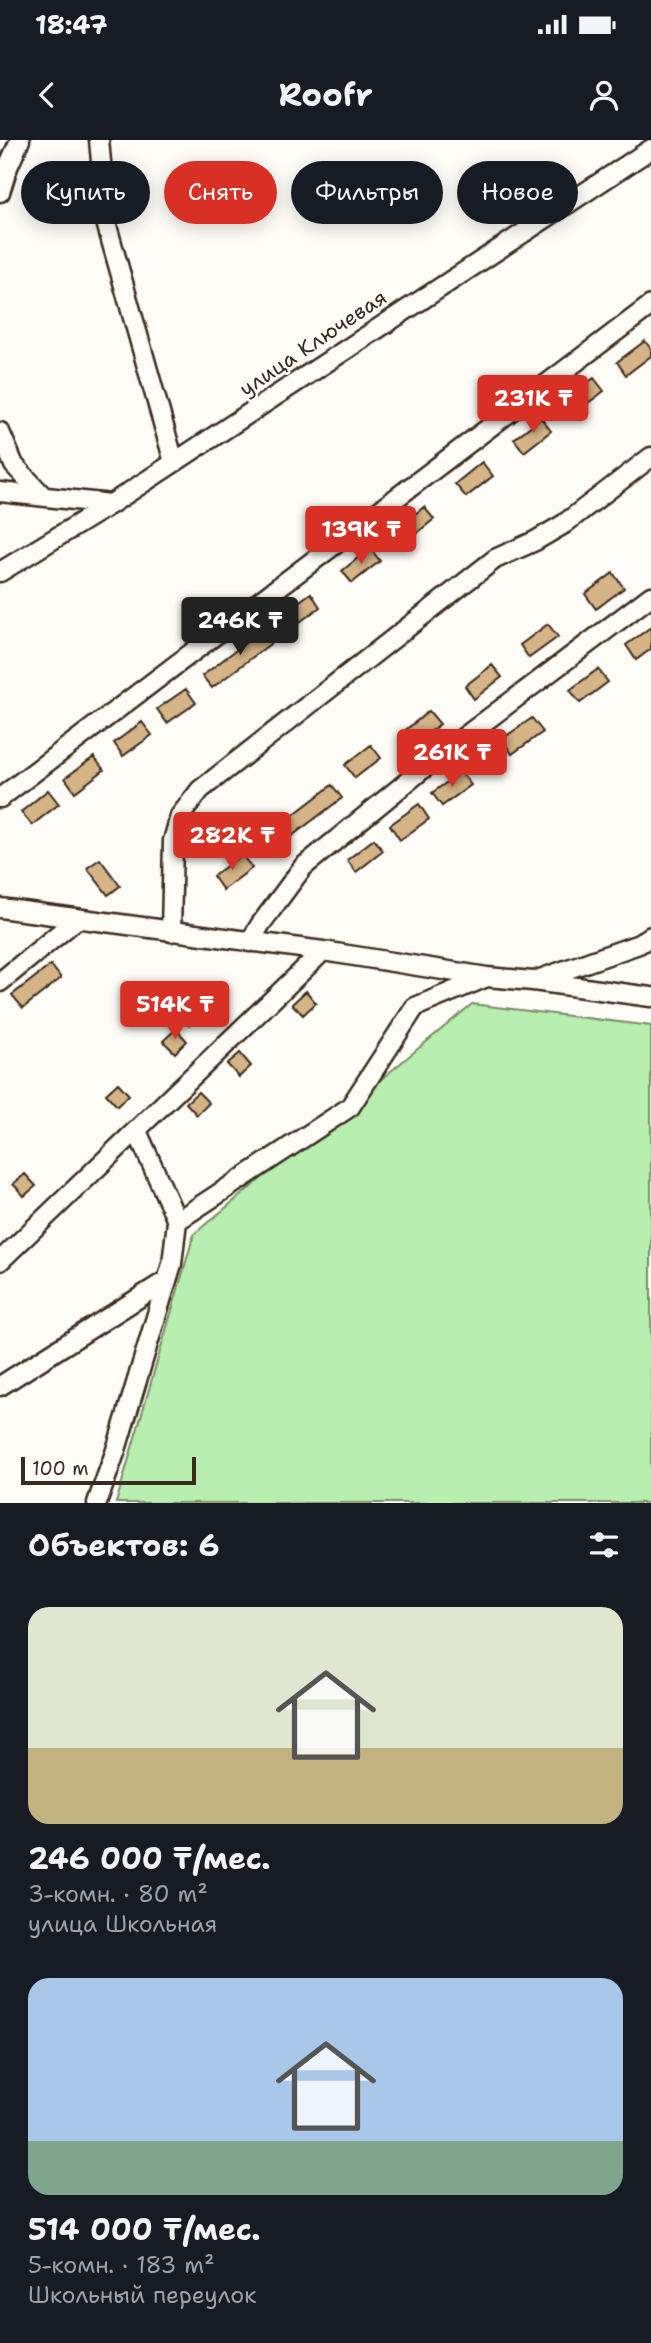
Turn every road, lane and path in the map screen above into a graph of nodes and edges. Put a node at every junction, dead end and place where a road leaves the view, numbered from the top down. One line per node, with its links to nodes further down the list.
1 (20, 140): 4 (street)
2 (99, 140): 9 (street)
3 (651, 149): 9 (street, улица Ключевая)
4 (4, 169): 5 (street)
5 (0, 192)
6 (651, 305): 15 (street)
7 (0, 432): 11 (street)
8 (651, 457): 18 (street)
9 (174, 462): 12 (street, улица Ключевая)
10 (0, 492): 11 (street)
11 (43, 496): 12 (street)
12 (111, 504): 13 (street, улица Ключевая)
13 (0, 572)
14 (651, 596): 20 (street)
15 (0, 798)
16 (0, 908): 17 (street)
17 (77, 919): 18 (street); 24 (street)
18 (171, 932): 20 (street)
19 (651, 936): 23 (street)
20 (250, 942): 21 (street)
21 (323, 951): 22 (street); 26 (street)
22 (487, 977): 23 (street); 27 (street)
23 (533, 981): 25 (street)
24 (0, 982)
25 (651, 997)
26 (136, 1130): 27 (street); 28 (street)
27 (177, 1221): 29 (street)
28 (0, 1261)
29 (167, 1280): 30 (street); 31 (street)
30 (0, 1386)
31 (97, 1503)

